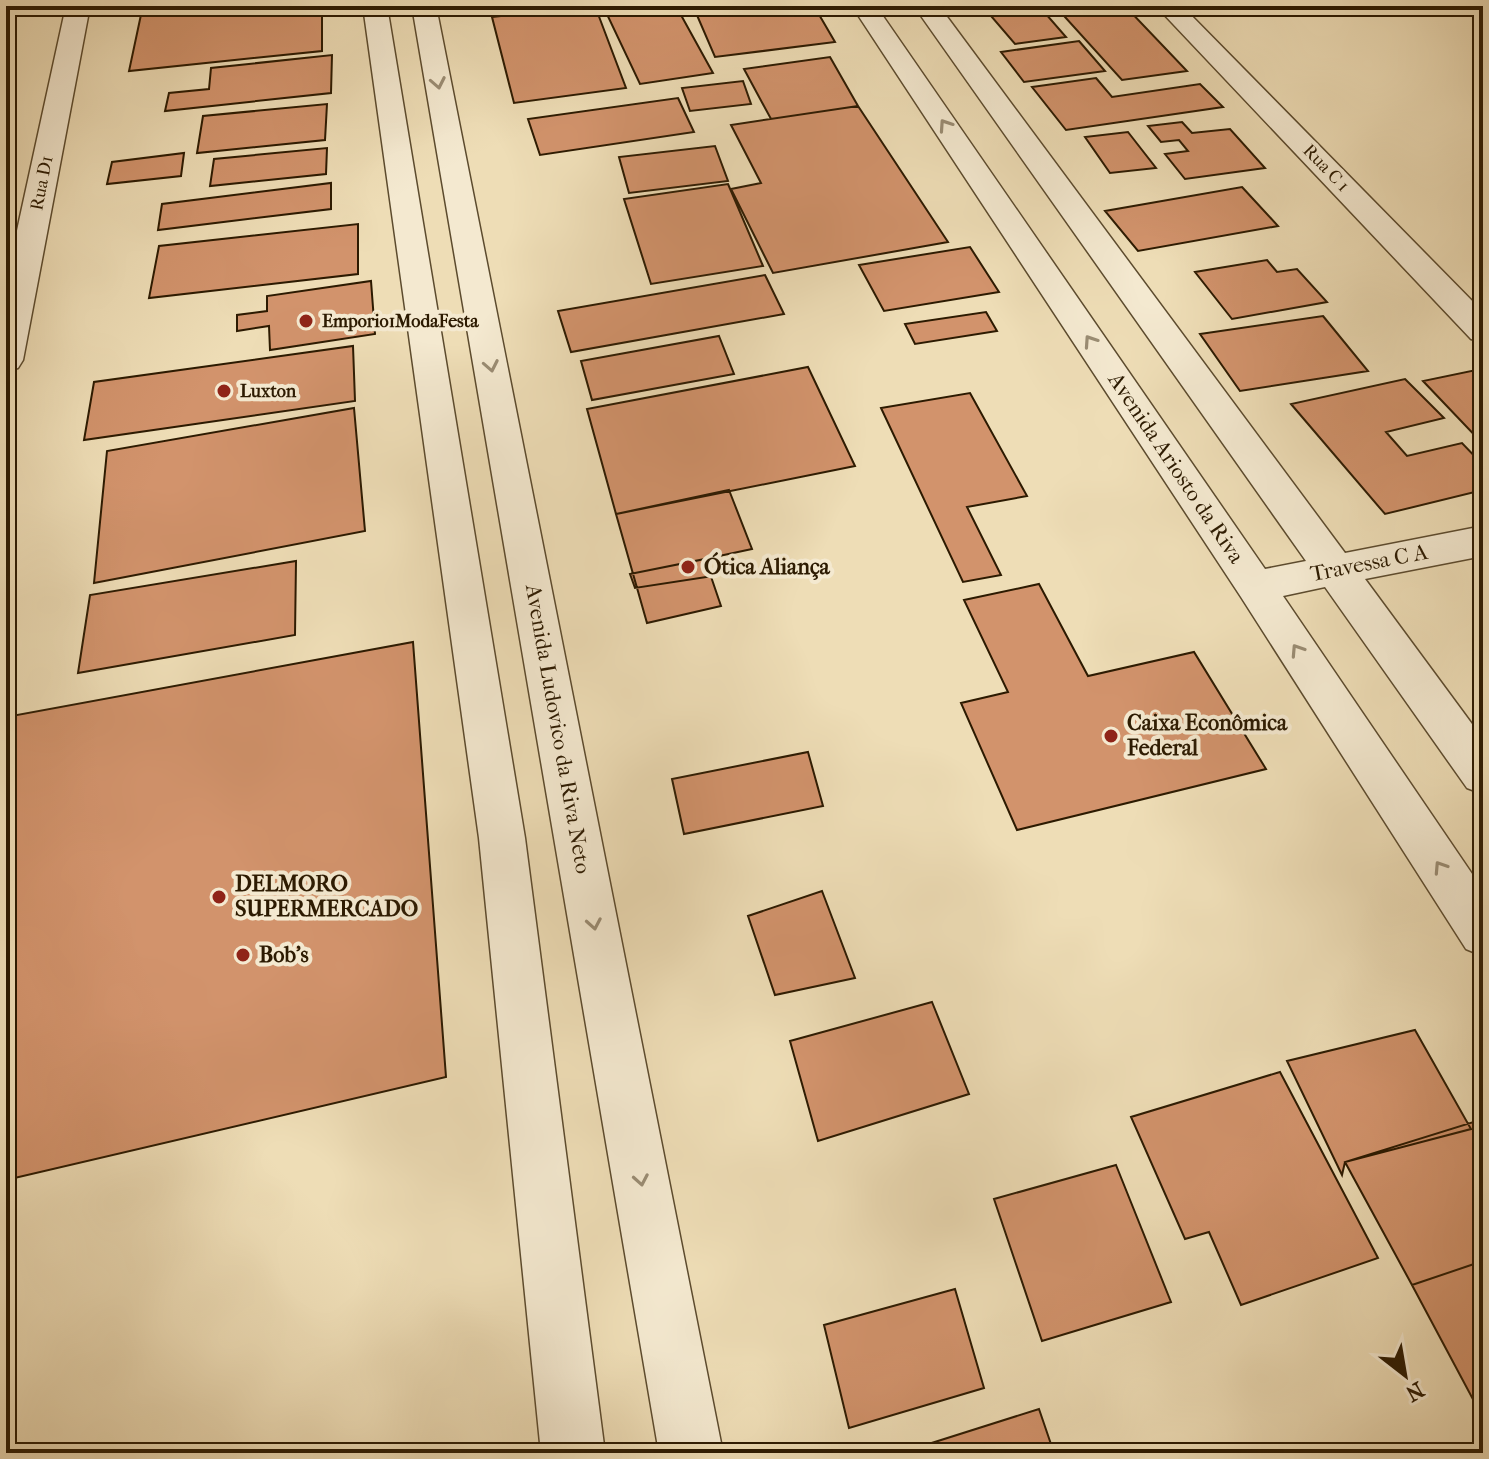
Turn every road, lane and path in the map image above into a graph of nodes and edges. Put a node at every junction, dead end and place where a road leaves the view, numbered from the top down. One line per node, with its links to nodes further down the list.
1 (78, 6): 8 (street, Rua D1)
2 (375, 6): 14 (street)
3 (424, 6): 15 (street, Avenida Ludovico da Riva Neto, one-way to 15)
4 (864, 6): 11 (street, Avenida Ariosto da Riva, one-way to 4)
5 (926, 6): 10 (street)
6 (1168, 6): 7 (street, Rua C 1)
7 (1483, 331)
8 (6, 360)
9 (1483, 541): 10 (street, Travessa C A)
10 (1336, 570): 11 (street, Travessa C A); 12 (street)
11 (1255, 586): 13 (street, Avenida Ariosto da Riva, one-way to 11)
12 (1483, 774)
13 (1483, 932)
14 (573, 1453)
15 (691, 1453)

